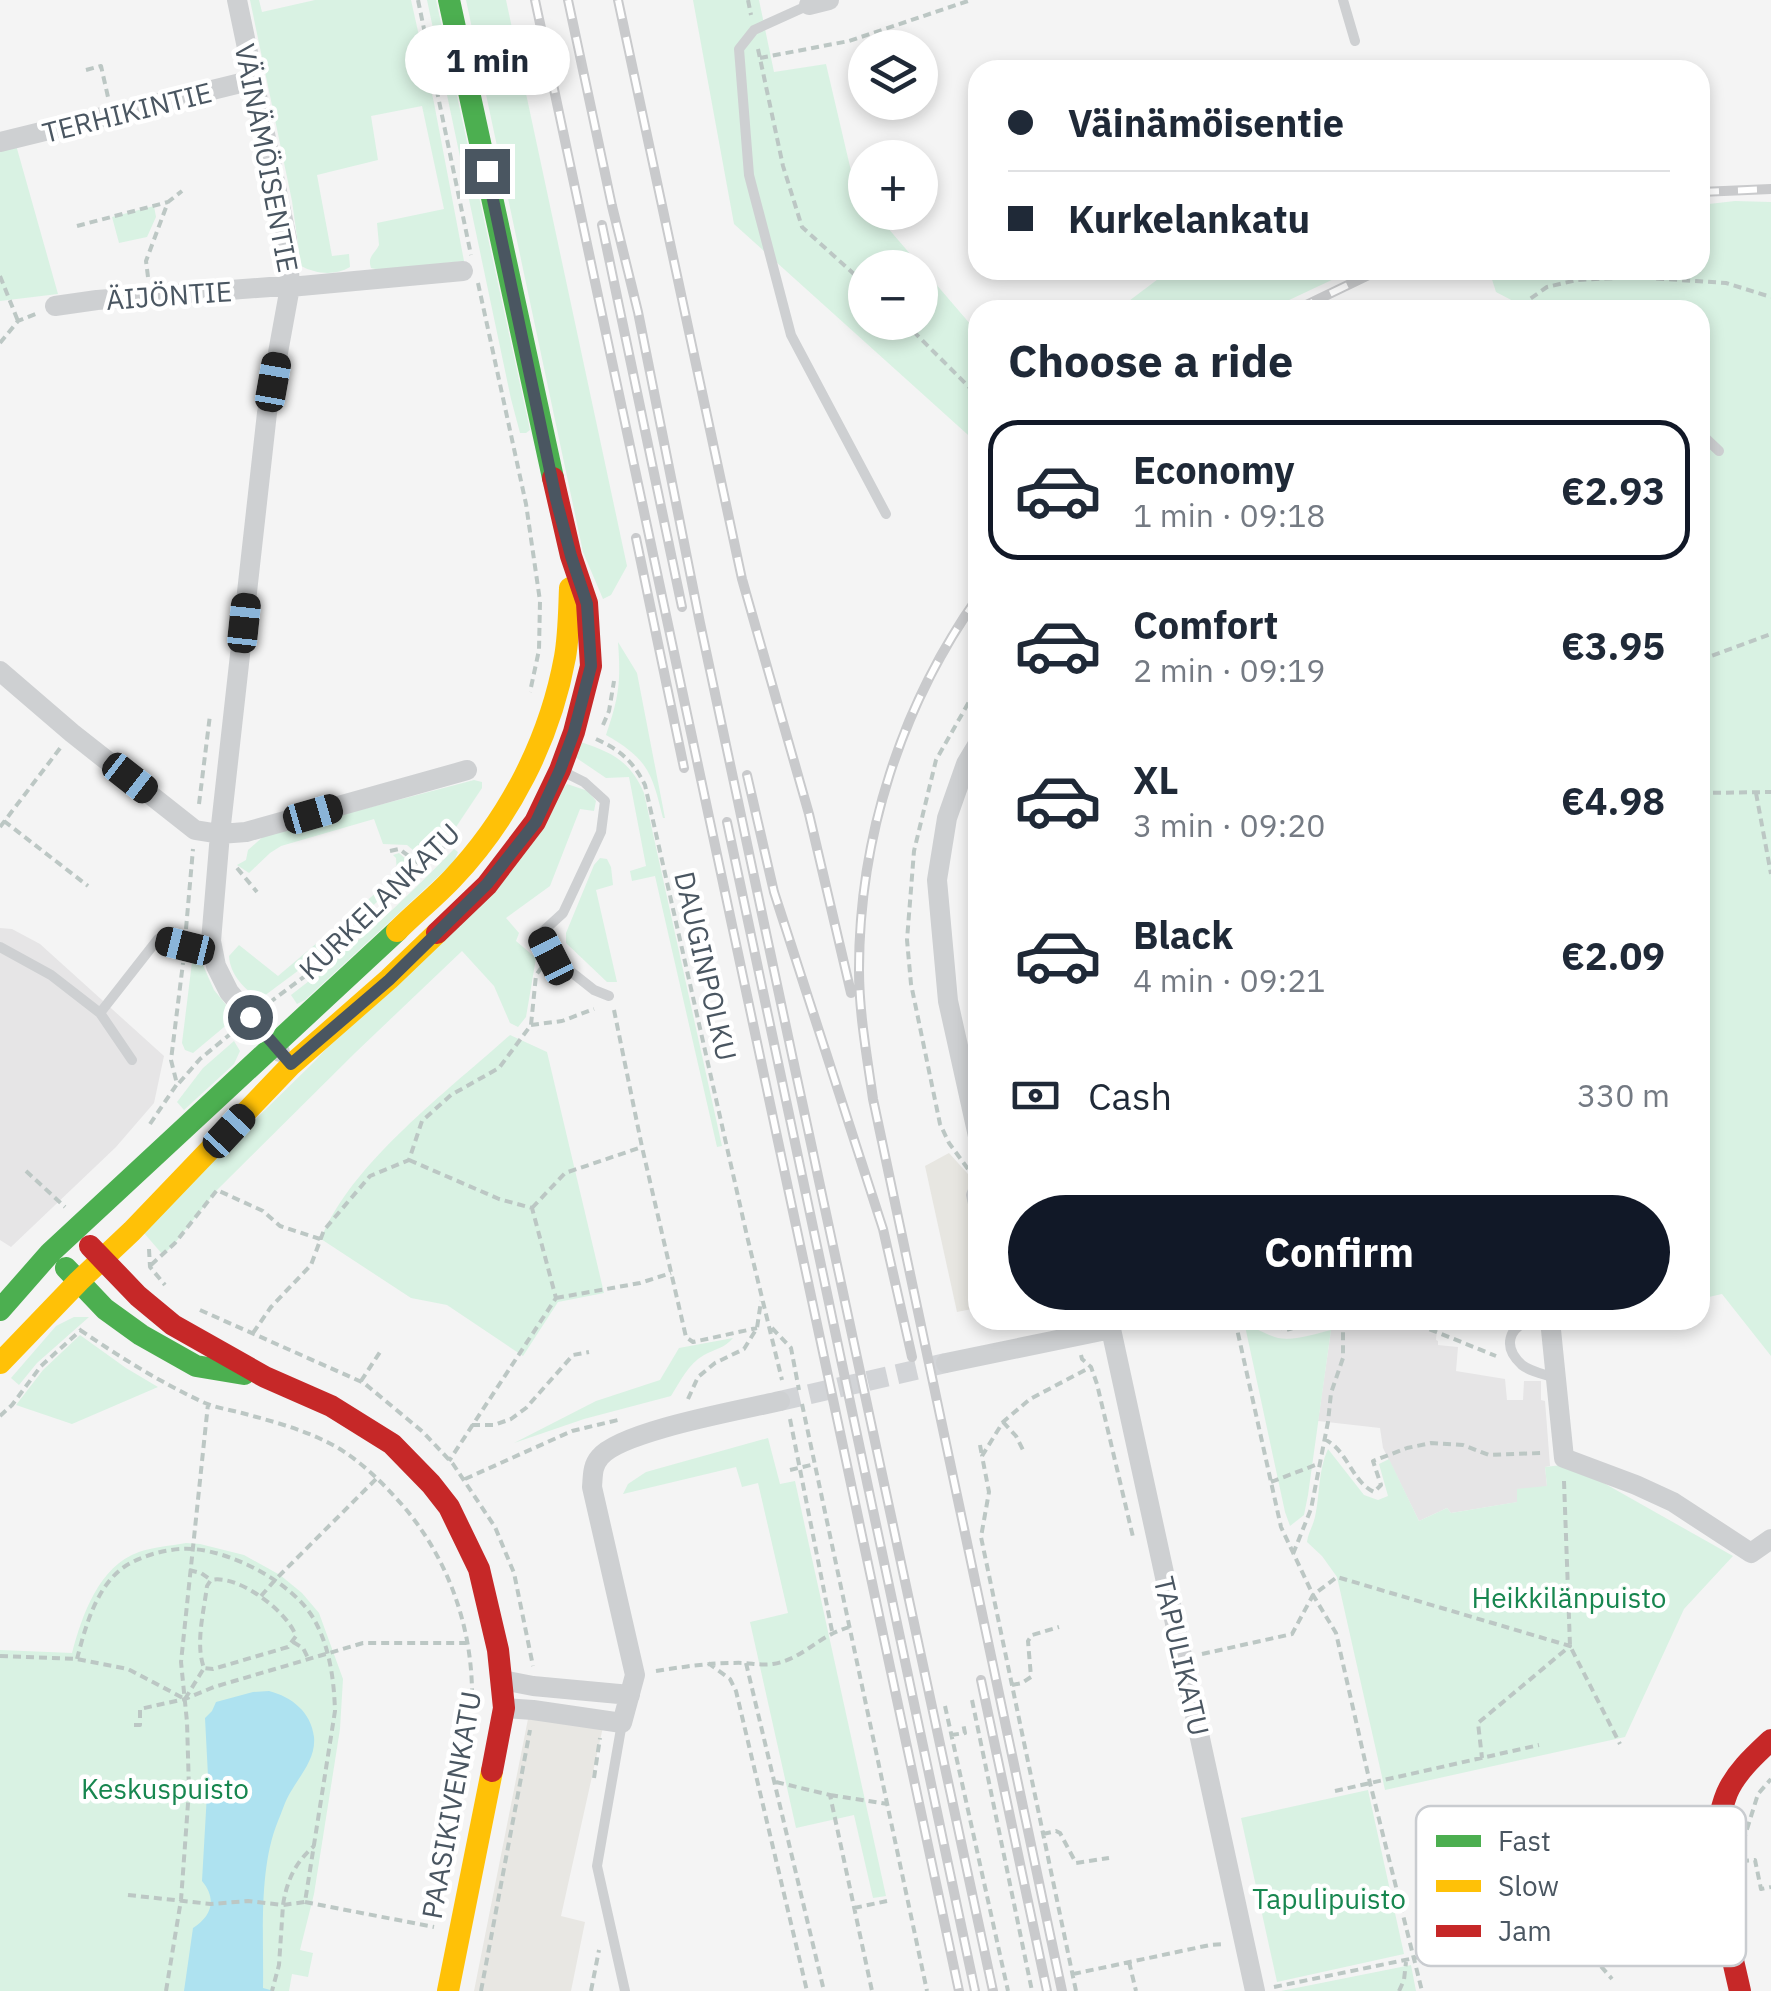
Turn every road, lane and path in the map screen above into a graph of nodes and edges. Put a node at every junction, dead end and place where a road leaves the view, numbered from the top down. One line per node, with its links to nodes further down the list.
1 (237, 0): 9 (street, VÄINÄMÖISENTIE)
2 (418, 0): 36 (path)
3 (449, 0): 32 (street, KURKELANKATU)
4 (971, 0): 15 (path)
5 (1343, 0): 7 (lane)
6 (815, 2): 31 (lane)
7 (1354, 41)
8 (86, 70): 10 (path)
9 (253, 80): 10 (street, TERHIKINTIE); 20 (street, VÄINÄMÖISENTIE)
10 (113, 116): 11 (street, TERHIKINTIE)
11 (1, 135)
12 (182, 191): 13 (path)
13 (168, 202): 14 (path); 21 (path)
14 (76, 226)
15 (848, 269)
16 (462, 271): 20 (street, ÄIJÖNTIE)
17 (0, 276): 25 (path)
18 (1577, 280): 23 (path)
19 (1680, 280): 22 (path)
20 (290, 288): 21 (street, ÄIJÖNTIE); 49 (street, VÄINÄMÖISENTIE)
21 (150, 297): 24 (street, ÄIJÖNTIE)
22 (1771, 297)
23 (1529, 300)
24 (55, 306): 25 (path)
25 (18, 321): 27 (path)
26 (922, 340): 28 (path)
27 (0, 344)
28 (968, 386)
29 (1710, 443): 30 (lane)
30 (1718, 451)
31 (886, 514)
32 (571, 556): 38 (street, KURKELANKATU); 40 (street, KURKELANKATU)
33 (1771, 634): 34 (path)
34 (1710, 656)
35 (0, 671): 48 (street)
36 (528, 700)
37 (212, 704): 48 (path)
38 (574, 732): 43 (street, KURKELANKATU); 87 (path, DAUGINPOLKU)
39 (55, 755): 47 (path)
40 (534, 757): 43 (lane); 67 (street, KURKELANKATU)
41 (968, 761): 71 (street)
42 (468, 770): 49 (street)
43 (560, 770): 62 (lane); 69 (street, KURKELANKATU)
44 (1771, 792): 46 (path)
45 (1710, 793): 46 (path)
46 (1756, 793): 54 (path)
47 (2, 824): 56 (path)
48 (196, 830): 49 (street); 59 (path)
49 (220, 834): 58 (street, VÄINÄMÖISENTIE)
50 (452, 839): 53 (path)
51 (390, 850): 53 (path)
52 (234, 864): 57 (path)
53 (424, 868): 55 (path)
54 (1771, 874)
55 (408, 884)
56 (88, 886)
57 (256, 892)
58 (211, 941): 59 (lane); 65 (street, VÄINÄMÖISENTIE)
59 (185, 946): 64 (lane); 70 (path)
60 (0, 947): 64 (lane)
61 (336, 953): 65 (path)
62 (551, 956): 63 (lane); 66 (path)
63 (611, 998): 66 (path); 73 (path)
64 (100, 1013): 68 (lane)
65 (250, 1017): 67 (street, VÄINÄMÖISENTIE); 70 (path)
66 (531, 1024): 74 (path)
67 (272, 1044): 69 (street, VÄINÄMÖISENTIE); 77 (street, KURKELANKATU)
68 (132, 1060)
69 (291, 1064): 80 (street, KURKELANKATU)
70 (177, 1084): 72 (path)
71 (968, 1091)
72 (142, 1133)
73 (642, 1147): 76 (path); 82 (path)
74 (409, 1160): 76 (path); 78 (path)
75 (26, 1171): 77 (path)
76 (532, 1208): 84 (path)
77 (72, 1220): 79 (street, KURKELANKATU); 80 (street, PAASIKIVENKATU)
78 (321, 1239): 81 (path); 95 (path)
79 (50, 1253): 83 (street, PAASIKIVENKATU); 85 (street, KURKELANKATU)
80 (102, 1258): 83 (street, KURKELANKATU); 103 (street, PAASIKIVENKATU)
81 (150, 1266)
82 (671, 1274): 84 (path); 87 (path)
83 (78, 1280): 100 (street, KURKELANKATU); 103 (street, PAASIKIVENKATU)
84 (556, 1298): 111 (path)
85 (0, 1310)
86 (769, 1325): 119 (path)
87 (757, 1328): 107 (path)
88 (1085, 1330): 101 (street)
89 (1111, 1330): 202 (street, TAPULIKATU)
90 (1237, 1330): 125 (path)
91 (1344, 1330): 113 (path)
92 (1431, 1330): 99 (path)
93 (1513, 1330): 99 (lane)
94 (1551, 1330): 104 (street)
95 (253, 1333)
96 (377, 1350): 105 (path)
97 (589, 1352): 111 (path)
98 (1082, 1359): 102 (path)
99 (1518, 1360): 104 (lane)
100 (0, 1363)
101 (946, 1363)
102 (1091, 1367): 110 (path); 127 (path)
103 (265, 1377): 151 (street, PAASIKIVENKATU)
104 (1555, 1378): 117 (street)
105 (360, 1382)
106 (780, 1401): 154 (street)
107 (686, 1403)
108 (208, 1404): 109 (path); 123 (path); 128 (path)
109 (0, 1416)
110 (1003, 1422): 115 (path); 116 (path)
111 (472, 1425): 118 (path)
112 (572, 1431): 124 (path)
113 (1324, 1439): 117 (path); 120 (path)
114 (980, 1445): 116 (path)
115 (1022, 1450)
116 (982, 1456): 152 (path)
117 (1556, 1456): 126 (street); 140 (path)
118 (450, 1461)
119 (815, 1464): 121 (path); 135 (path)
120 (1320, 1464): 125 (path); 129 (path)
121 (800, 1467): 122 (path); 137 (path)
122 (790, 1470)
123 (378, 1478): 132 (path); 139 (path)
124 (464, 1479)
125 (1271, 1482): 129 (path)
126 (1771, 1539)
127 (1135, 1547)
128 (192, 1549): 130 (path); 132 (path); 144 (path)
129 (1293, 1554): 133 (path)
130 (190, 1570): 131 (path); 155 (path)
131 (210, 1580): 134 (path); 149 (path)
132 (275, 1580): 134 (path); 141 (path)
133 (1313, 1595): 140 (path); 142 (path); 172 (path)
134 (261, 1597): 138 (path)
135 (850, 1627): 137 (path); 176 (path)
136 (1060, 1628): 152 (path)
137 (832, 1631): 146 (path)
138 (293, 1642): 145 (path); 149 (path)
139 (466, 1643): 141 (path); 174 (path)
140 (1570, 1646): 167 (path); 169 (path)
141 (328, 1654): 145 (path); 180 (path)
142 (1201, 1654)
143 (0, 1656): 144 (path)
144 (77, 1658): 155 (path)
145 (309, 1660): 155 (path)
146 (746, 1662): 147 (path); 171 (path)
147 (708, 1663): 150 (path); 208 (path)
148 (533, 1664): 153 (path)
149 (204, 1668): 155 (path)
150 (656, 1672)
151 (502, 1680): 153 (street); 158 (street, PAASIKIVENKATU)
152 (1012, 1685): 179 (path)
153 (533, 1686): 154 (street)
154 (630, 1695): 160 (street)
155 (185, 1699): 162 (path); 187 (path)
156 (972, 1700): 163 (path)
157 (946, 1706): 165 (path)
158 (504, 1708): 159 (street); 205 (street, PAASIKIVENKATU)
159 (533, 1710): 160 (street); 206 (path)
160 (622, 1723): 207 (lane)
161 (963, 1723): 164 (path)
162 (134, 1725)
163 (978, 1731): 164 (path); 213 (path)
164 (965, 1733): 165 (path)
165 (951, 1736): 212 (path)
166 (1771, 1740): 177 (street)
167 (1620, 1744)
168 (1540, 1745): 169 (path)
169 (1482, 1758): 172 (path)
170 (1771, 1779): 178 (path)
171 (774, 1782): 175 (path); 209 (path)
172 (1370, 1784): 173 (path); 194 (path)
173 (1335, 1791)
174 (460, 1792)
175 (830, 1795): 176 (path); 191 (path)
176 (888, 1804): 185 (path)
177 (1723, 1806)
178 (1746, 1832)
179 (1043, 1834): 181 (path); 200 (path)
180 (315, 1845): 189 (path); 190 (path)
181 (1109, 1858)
182 (1746, 1861): 183 (path)
183 (1771, 1886)
184 (128, 1895): 187 (path)
185 (908, 1898): 186 (path); 211 (path)
186 (900, 1899)
187 (181, 1900): 190 (path); 203 (path)
188 (887, 1901): 191 (path)
189 (305, 1902): 190 (path); 192 (path)
190 (283, 1906): 204 (path)
191 (854, 1908): 210 (path)
192 (434, 1927)
193 (1210, 1945): 196 (path)
194 (1416, 1958): 195 (path)
195 (1406, 1960): 202 (path); 216 (path)
196 (1129, 1962): 200 (path); 215 (path)
197 (1417, 1966): 217 (path)
198 (1600, 1966): 201 (path)
199 (1735, 1966): 218 (street)
200 (1072, 1974): 214 (path)
201 (1612, 1980)
202 (1263, 1989)
203 (166, 1991)
204 (272, 1991)
205 (448, 1991)
206 (481, 1991)
207 (625, 1991)
208 (807, 1991)
209 (824, 1991)
210 (872, 1991)
211 (928, 1991)
212 (1008, 1991)
213 (1032, 1991)
214 (1076, 1991)
215 (1136, 1991)
216 (1399, 1991)
217 (1422, 1991)
218 (1740, 1991)

